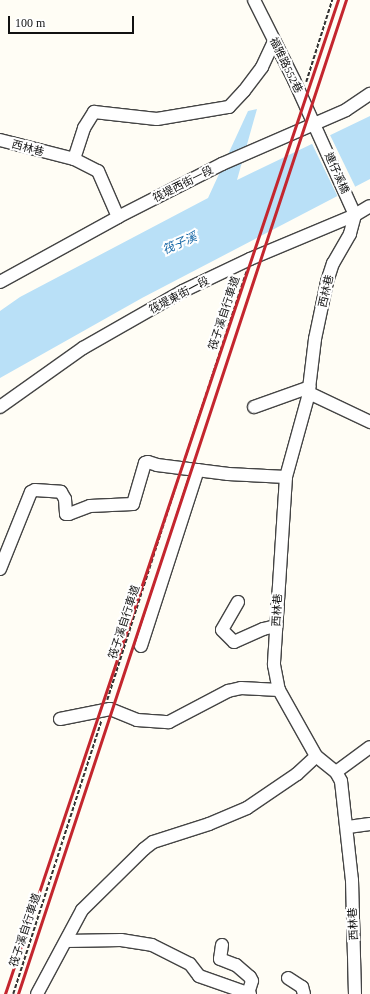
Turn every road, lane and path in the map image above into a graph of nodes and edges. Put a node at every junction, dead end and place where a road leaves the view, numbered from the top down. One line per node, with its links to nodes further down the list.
1 (254, 0): 3 (street, 福雅路552巷)
2 (332, 0): 4 (path)
3 (274, 41): 6 (street, 福雅路552巷); 8 (street)
4 (305, 88)
5 (370, 94): 6 (street, 筏堤西街一段)
6 (316, 128): 10 (street, 連仔溪橋); 11 (street, 筏堤西街一段)
7 (0, 140): 8 (street, 西林巷)
8 (74, 159): 11 (street, 西林巷)
9 (370, 206): 10 (street, 筏堤東街一段)
10 (354, 211): 12 (street, 筏堤東街一段); 14 (street, 西林巷)
11 (118, 217): 13 (street, 筏堤西街一段)
12 (250, 259): 15 (street, 筏堤東街一段); 18 (path, 筏子溪自行車道)
13 (0, 282)
14 (309, 390): 16 (street); 17 (street); 20 (street, 西林巷)
15 (0, 407)
16 (254, 407)
17 (370, 422)
18 (181, 468): 19 (street); 21 (street); 26 (path, 筏子溪自行車道)
19 (198, 470): 20 (street); 24 (street)
20 (286, 477): 23 (street, 西林巷)
21 (0, 569)
22 (238, 602): 23 (street)
23 (276, 626): 25 (street, 西林巷)
24 (141, 646)
25 (279, 690): 27 (street); 30 (street, 西林巷)
26 (106, 704)
27 (60, 719)
28 (101, 719): 38 (path, 筏子溪自行車道)
29 (370, 747): 31 (street)
30 (316, 756): 31 (street, 西林巷); 34 (street)
31 (336, 772): 33 (street, 西林巷)
32 (370, 824): 33 (street)
33 (348, 827): 41 (street, 西林巷)
34 (66, 941): 37 (street); 39 (street)
35 (222, 945): 37 (street)
36 (288, 978): 40 (street)
37 (249, 993)
38 (13, 994)
39 (37, 994)
40 (304, 994)
41 (355, 994)

